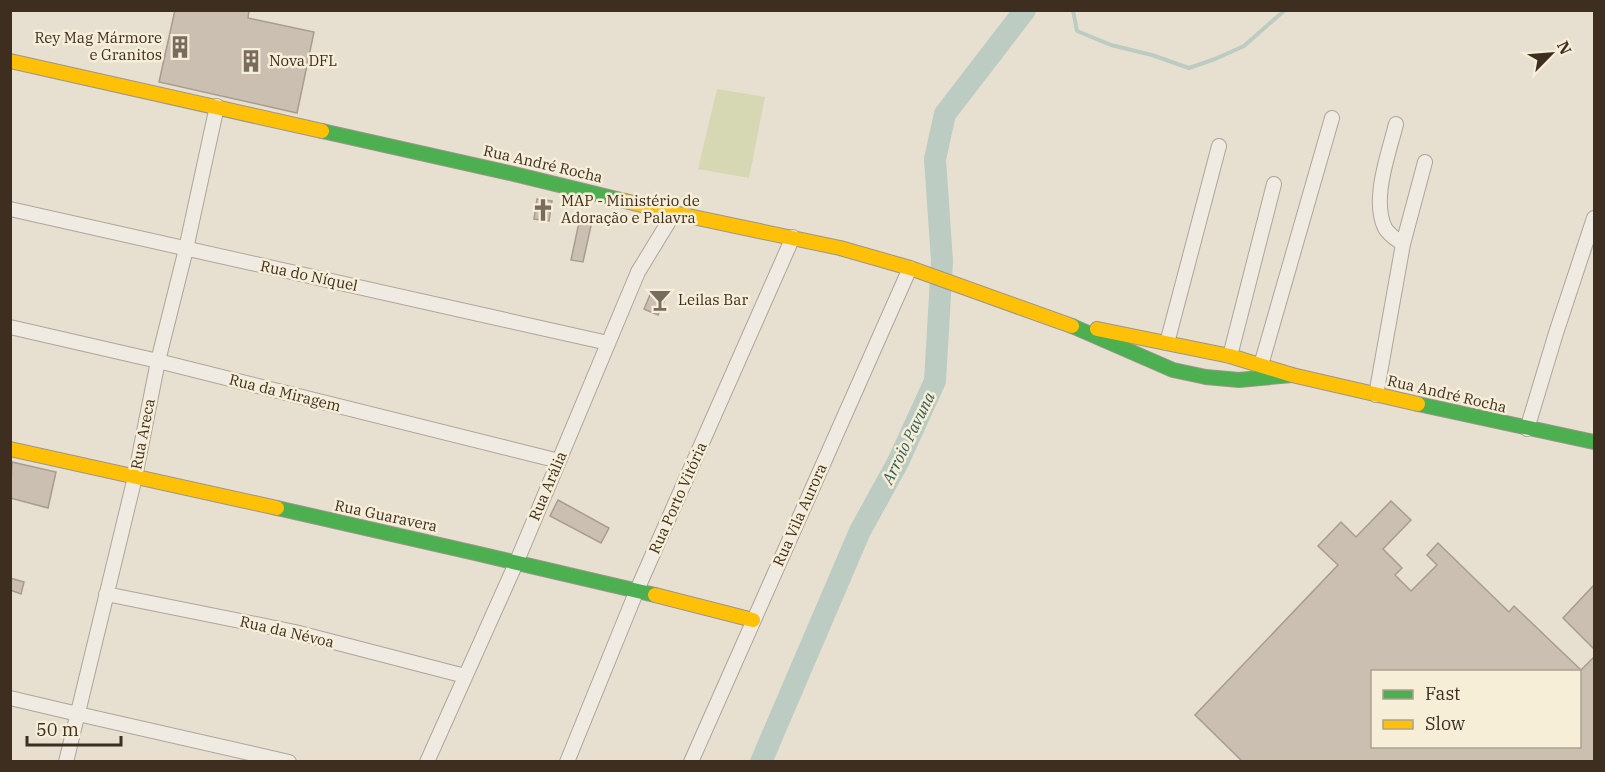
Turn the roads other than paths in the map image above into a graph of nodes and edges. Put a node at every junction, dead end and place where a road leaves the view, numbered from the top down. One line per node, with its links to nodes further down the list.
1 (10, 61): 2 (main road, Rua André Rocha)
2 (217, 106): 9 (main road, Rua André Rocha); 13 (street, Rua Areca)
3 (1332, 118): 21 (street)
4 (1396, 124): 12 (street)
5 (1219, 146): 18 (street)
6 (1425, 162): 12 (street)
7 (1274, 184): 19 (street)
8 (10, 209): 13 (street, Rua do Níquel)
9 (674, 213): 11 (main road, Rua André Rocha); 17 (street, Rua Arália)
10 (1594, 218): 24 (street)
11 (793, 237): 14 (main road, Rua André Rocha); 30 (street, Rua Porto Vitória)
12 (1403, 244): 23 (street)
13 (186, 249): 17 (street, Rua do Níquel); 20 (street, Rua Areca)
14 (913, 269): 15 (main road, Rua André Rocha); 32 (street, Rua Vila Aurora)
15 (1062, 322): 18 (main road, Rua André Rocha); 22 (main road, Rua André Rocha)
16 (10, 327): 20 (street, Rua da Miragem)
17 (608, 343): 27 (street, Rua Arália)
18 (1167, 343): 19 (main road, Rua André Rocha)
19 (1230, 356): 21 (main road, Rua André Rocha)
20 (158, 361): 27 (street, Rua da Miragem); 28 (street, Rua Areca)
21 (1261, 366): 22 (main road, Rua André Rocha)
22 (1292, 375): 23 (main road, Rua André Rocha)
23 (1376, 395): 24 (main road, Rua André Rocha)
24 (1527, 429): 25 (main road, Rua André Rocha)
25 (1594, 442)
26 (11, 451): 28 (main road, Rua Guaravera)
27 (559, 461): 29 (street, Rua Arália)
28 (135, 477): 29 (main road, Rua Guaravera); 31 (street, Rua Areca)
29 (517, 561): 30 (main road, Rua Guaravera); 33 (street, Rua Arália)
30 (638, 590): 32 (main road, Rua Guaravera); 39 (street, Rua Porto Vitória)
31 (106, 594): 33 (street, Rua da Névoa); 35 (street, Rua Areca)
32 (753, 620): 40 (street, Rua Vila Aurora)
33 (465, 676): 38 (street, Rua Arália)
34 (10, 698): 35 (street)
35 (78, 714): 36 (street, Rua Areca); 37 (street)
36 (66, 762)
37 (288, 762)
38 (427, 762)
39 (567, 762)
40 (691, 762)

